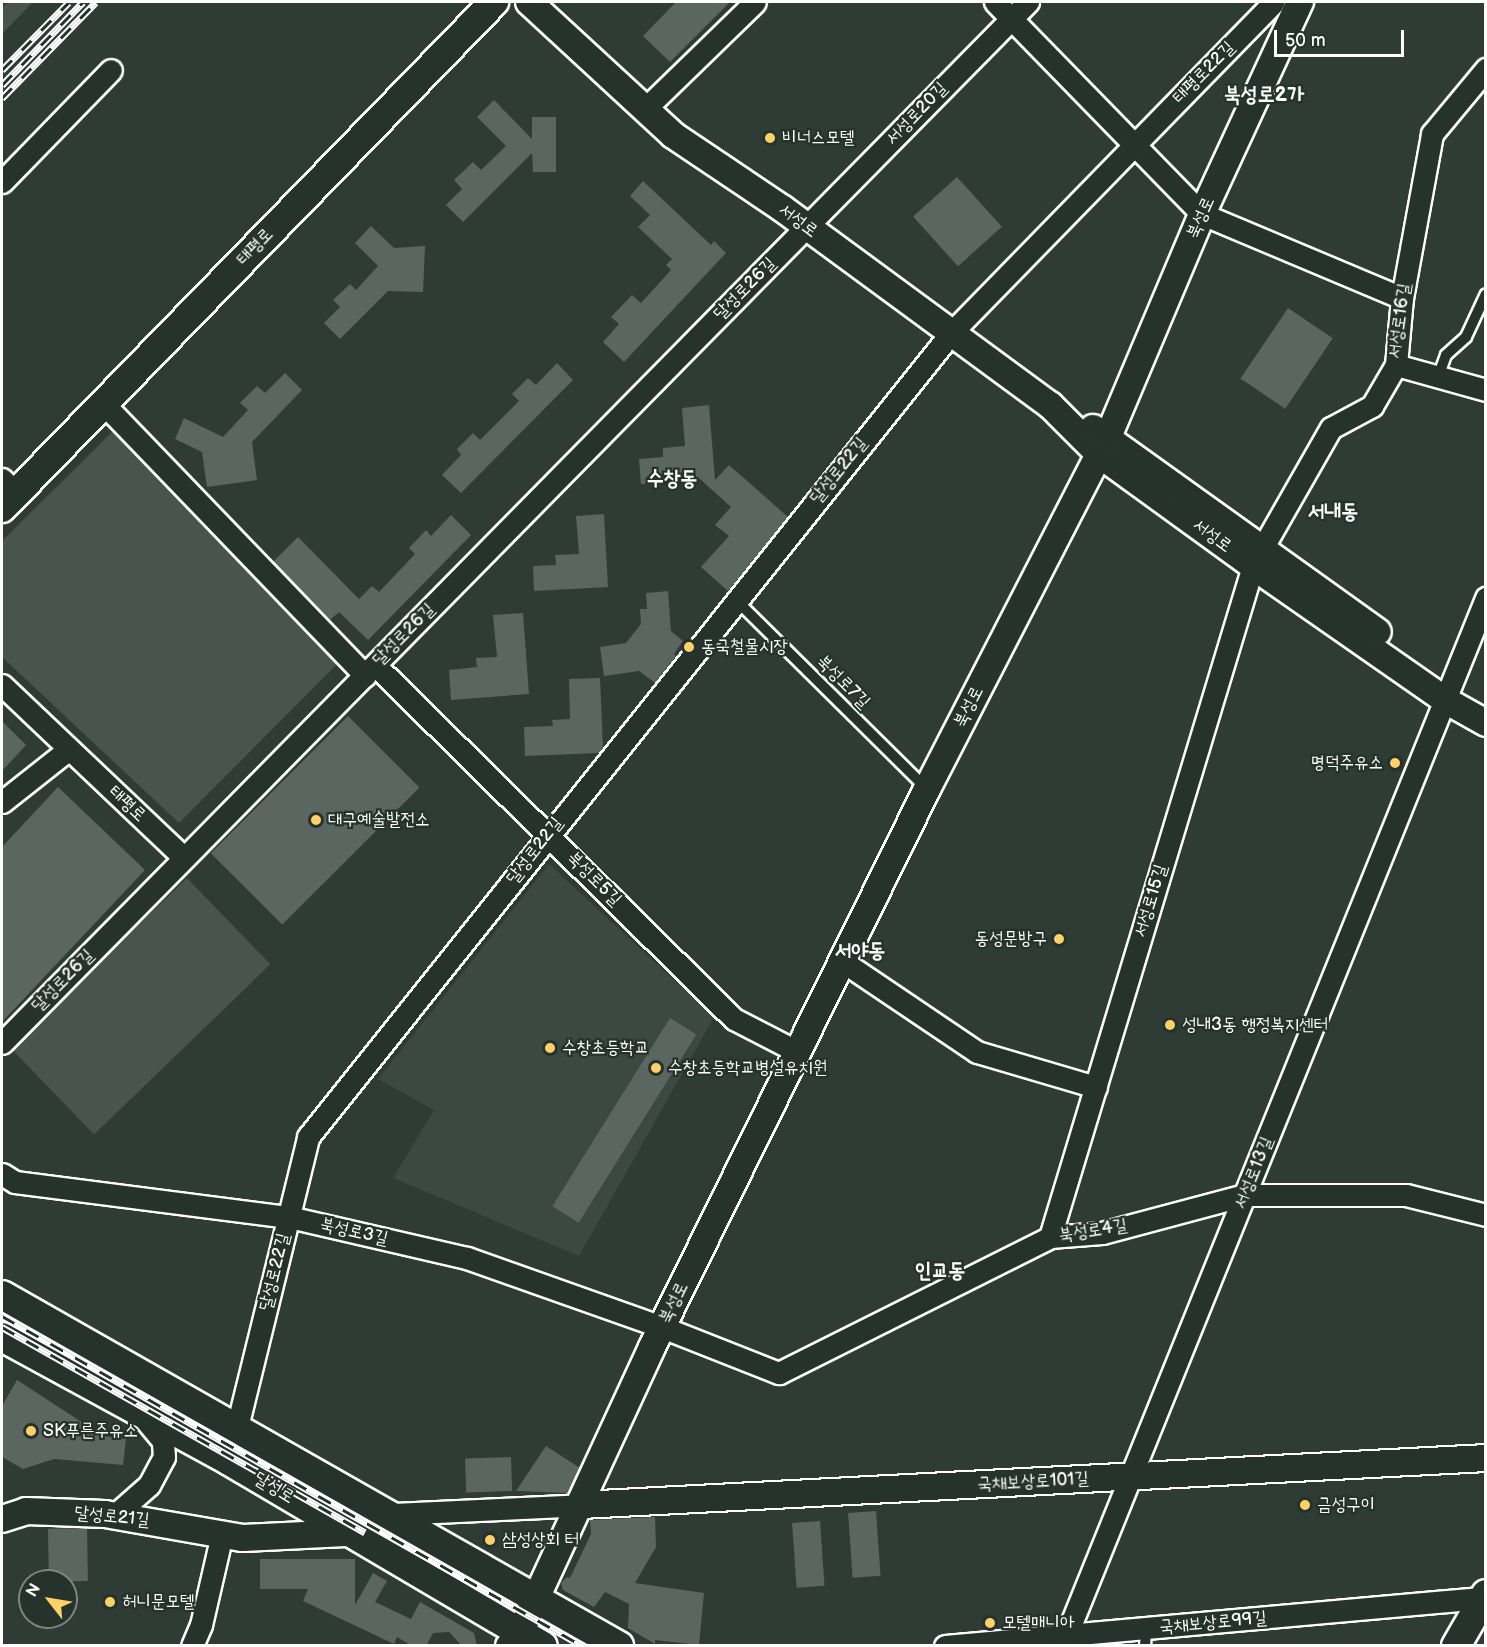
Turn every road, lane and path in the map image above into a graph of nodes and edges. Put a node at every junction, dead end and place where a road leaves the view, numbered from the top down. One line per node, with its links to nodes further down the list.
1 (494, 2): 22 (main road, 태평로)
2 (529, 2): 11 (street, 서성로)
3 (755, 2): 11 (street)
4 (995, 2): 8 (street)
5 (1028, 2): 8 (street, 서성로20길)
6 (1274, 2): 12 (street, 태평로22길)
7 (1300, 2): 14 (street, 북성로)
8 (1011, 18): 12 (street); 15 (street, 서성로20길)
9 (1485, 69): 17 (street, 서성로16길)
10 (111, 70): 13 (street)
11 (645, 109): 15 (street, 서성로)
12 (1134, 144): 14 (street); 18 (street)
13 (2, 182)
14 (1202, 214): 17 (street); 23 (street, 북성로)
15 (806, 227): 18 (street, 서성로); 28 (street, 달성로26길)
16 (1485, 294): 20 (lane)
17 (1402, 298): 19 (street, 서성로16길)
18 (951, 333): 23 (street, 서성로); 27 (street, 달성로22길)
19 (1396, 365): 20 (street); 25 (street, 서성로16길)
20 (1438, 376): 21 (street)
21 (1485, 390)
22 (104, 403): 24 (main road, 태평로); 28 (street, 북성로5길)
23 (1104, 445): 25 (street, 서성로); 34 (street, 북성로)
24 (6, 493)
25 (1258, 557): 30 (street, 서성로); 41 (street, 서성로15길)
26 (1485, 598): 30 (street, 서성로13길)
27 (735, 599): 34 (lane, 북성로7길); 36 (street, 달성로22길)
28 (370, 670): 36 (street, 북성로5길); 37 (street, 달성로26길)
29 (2, 686): 33 (street, 태평로)
30 (1448, 693): 31 (street); 32 (street, 서성로); 43 (street, 서성로13길)
31 (1485, 718)
32 (1485, 723)
33 (69, 749): 35 (street); 37 (street, 태평로)
34 (927, 789): 38 (street, 북성로)
35 (2, 802)
36 (549, 834): 40 (street, 북성로5길); 45 (street, 달성로22길)
37 (184, 858): 39 (street, 달성로26길)
38 (842, 961): 40 (street, 북성로); 41 (street)
39 (2, 1043)
40 (798, 1052): 48 (street, 북성로)
41 (1095, 1087): 46 (street, 서성로15길)
42 (2, 1174): 45 (street, 북성로3길)
43 (1245, 1195): 44 (street, 북성로4길); 46 (street, 북성로4길); 53 (street, 서성로13길)
44 (1485, 1215)
45 (289, 1217): 48 (street, 북성로3길); 51 (street, 달성로22길)
46 (1050, 1237): 48 (street, 북성로4길)
47 (2, 1295): 51 (main road)
48 (662, 1327): 54 (street, 북성로)
49 (2, 1337): 50 (main road, 달성로)
50 (135, 1410): 56 (street); 58 (main road, 달성로)
51 (237, 1427): 55 (main road)
52 (1485, 1458): 53 (street, 국채보상로101길)
53 (1130, 1477): 54 (street, 국채보상로101길); 64 (street, 서성로13길)
54 (581, 1505): 55 (street); 61 (street, 북성로)
55 (393, 1514): 61 (main road)
56 (115, 1515): 57 (street, 달성로21길); 59 (street, 달성로21길)
57 (2, 1519)
58 (346, 1533): 59 (street, 달성로21길); 63 (main road, 달성로)
59 (222, 1534): 65 (street)
60 (1483, 1596): 62 (street, 국채보상로99길); 68 (main road)
61 (536, 1600): 63 (street, 북성로); 66 (main road)
62 (1145, 1638): 64 (street, 국채보상로99길)
63 (524, 1641)
64 (1064, 1641): 67 (street, 국채보상로99길)
65 (192, 1646)
66 (619, 1646)
67 (945, 1646)
68 (1456, 1646)

